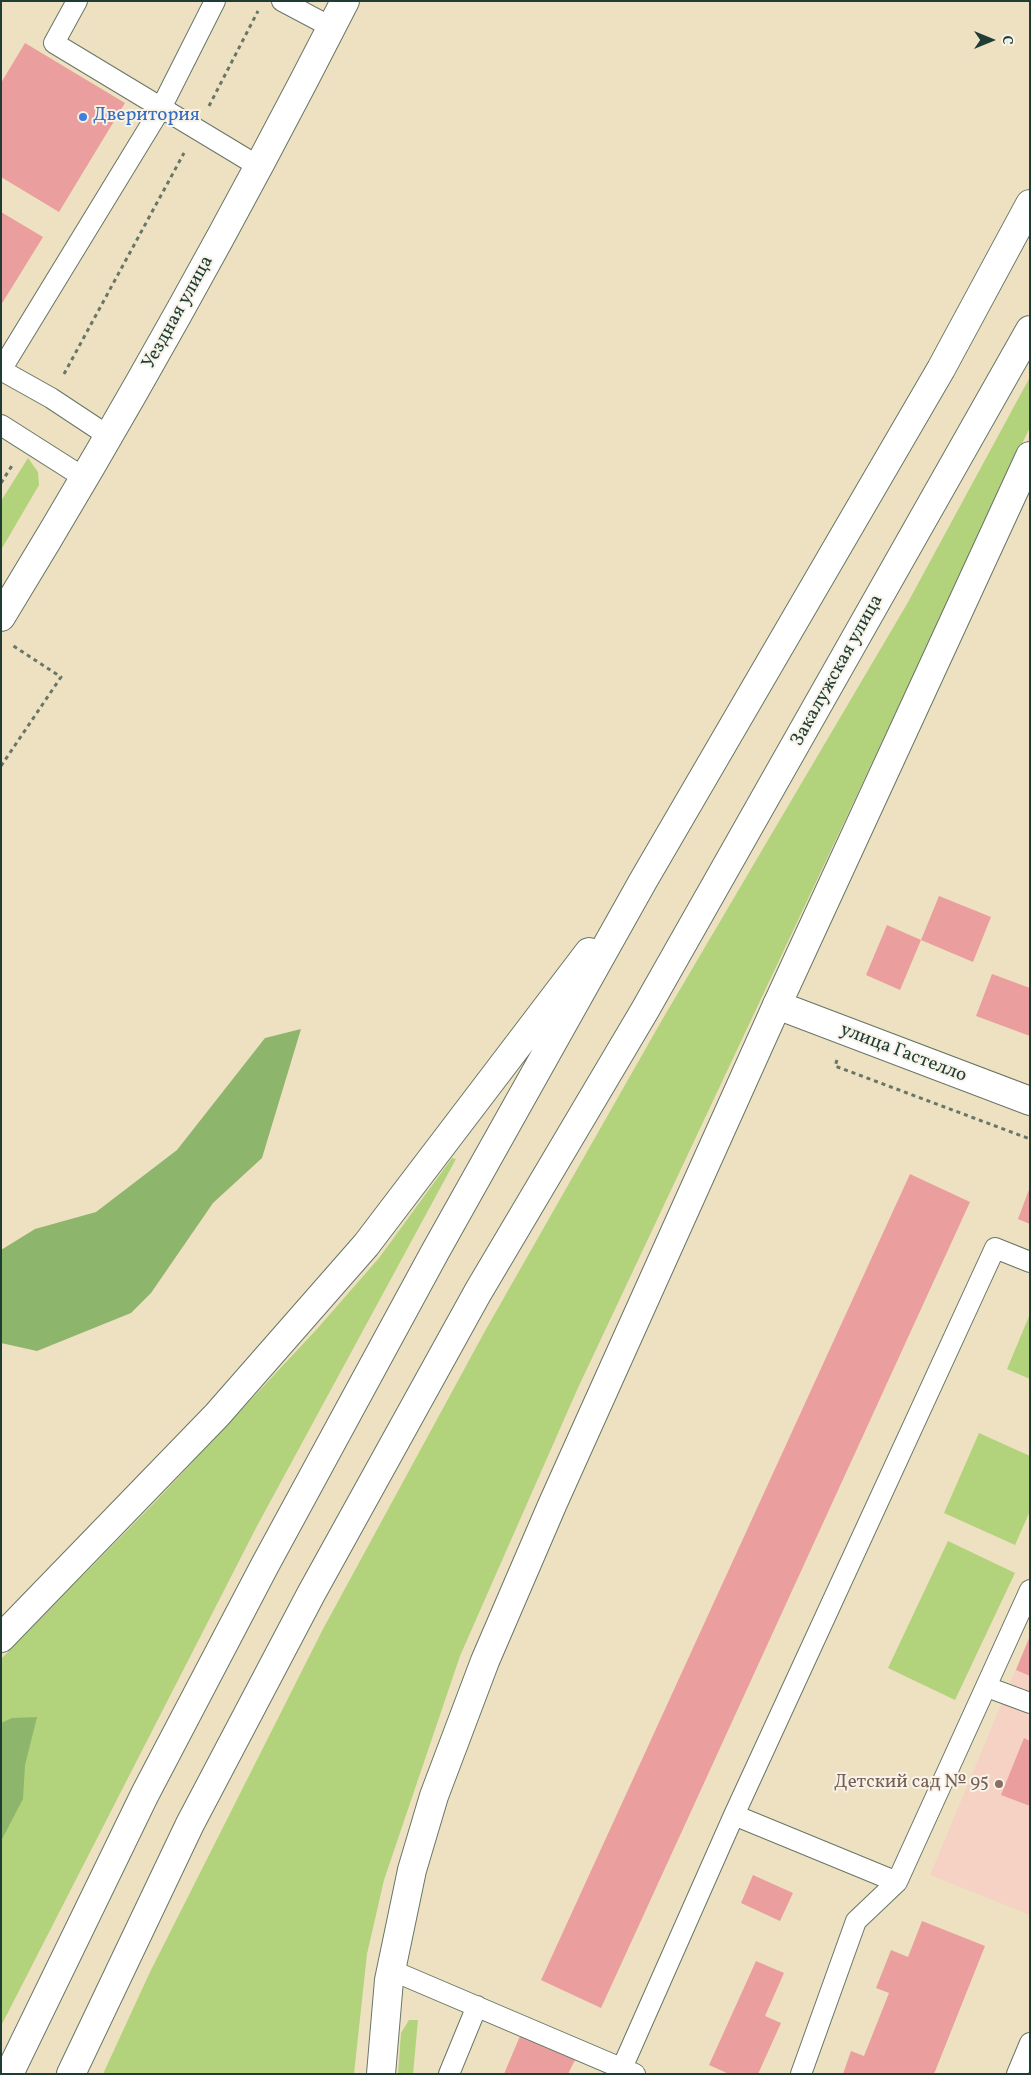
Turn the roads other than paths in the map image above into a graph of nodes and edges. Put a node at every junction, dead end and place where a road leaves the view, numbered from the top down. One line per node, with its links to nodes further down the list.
1 (77, 1): 6 (lane)
2 (214, 1): 6 (lane)
3 (282, 1): 5 (lane)
4 (345, 1): 5 (main road, Уездная улица)
5 (332, 27): 7 (main road, Уездная улица)
6 (161, 108): 7 (lane); 10 (lane)
7 (258, 166): 12 (main road, Уездная улица)
8 (1030, 204): 16 (main road)
9 (1030, 330): 31 (main road, Закалужская улица)
10 (1, 370): 12 (lane)
11 (1, 426): 14 (lane)
12 (110, 437): 14 (main road, Уездная улица)
13 (1030, 456): 17 (main road)
14 (86, 479): 15 (main road, Уездная улица)
15 (1, 617)
16 (643, 881): 21 (main road); 30 (main road)
17 (777, 1005): 18 (main road, улица Гастелло); 26 (main road)
18 (1030, 1101)
19 (1030, 1262): 24 (lane)
20 (1030, 1590): 22 (lane)
21 (1, 1638)
22 (987, 1687): 23 (lane); 25 (lane)
23 (1030, 1703)
24 (734, 1815): 25 (lane); 29 (lane)
25 (897, 1882): 34 (lane)
26 (391, 1970): 27 (lane); 32 (main road)
27 (477, 2006): 29 (lane); 33 (lane)
28 (1030, 2043): 35 (lane)
29 (628, 2071)
30 (9, 2074)
31 (71, 2074)
32 (381, 2074)
33 (449, 2074)
34 (801, 2074)
35 (1017, 2074)

